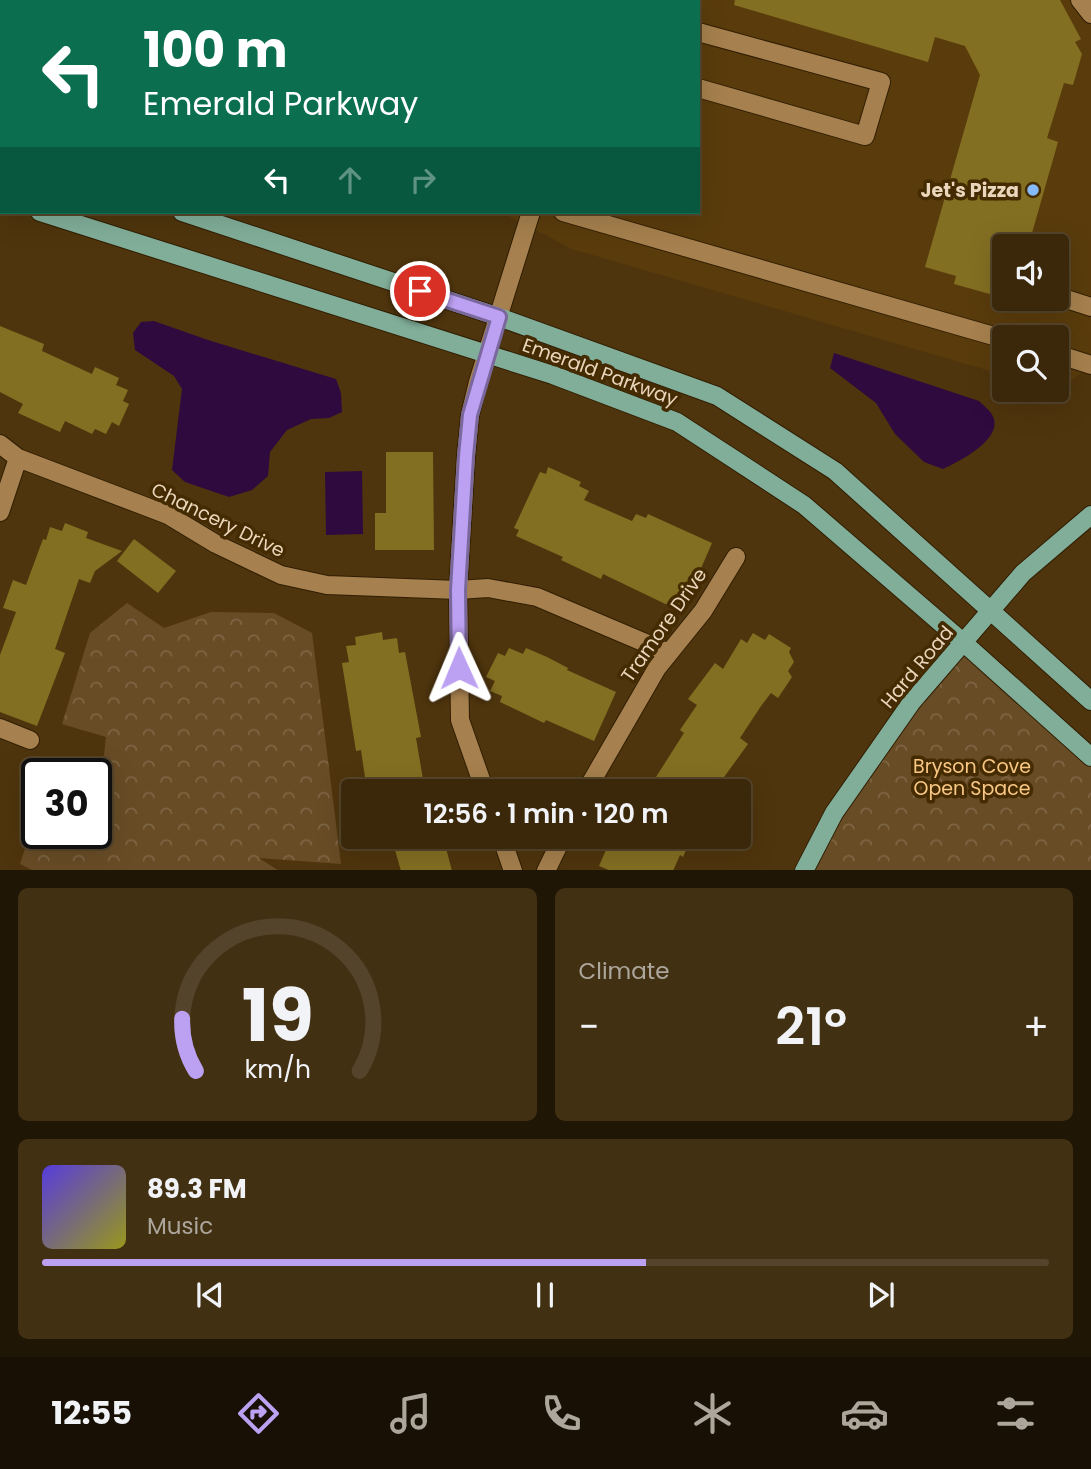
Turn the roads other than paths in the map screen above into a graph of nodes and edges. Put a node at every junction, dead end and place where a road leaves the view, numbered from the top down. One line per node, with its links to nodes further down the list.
1 (1080, 0): 2 (street)
2 (1091, 14)
3 (700, 33): 4 (street)
4 (700, 89)
5 (46, 214): 13 (main road, Emerald Parkway)
6 (188, 214): 11 (main road, Emerald Parkway)
7 (530, 214): 11 (street)
8 (571, 214): 12 (street)
9 (1069, 300): 10 (street)
10 (1091, 307)
11 (499, 317): 13 (street); 22 (main road, Emerald Parkway)
12 (992, 336)
13 (486, 354): 21 (street); 23 (main road, Emerald Parkway)
14 (1069, 358): 15 (street)
15 (1091, 365)
16 (0, 444): 17 (street, Chancery Drive)
17 (18, 458): 18 (street); 21 (street, Chancery Drive)
18 (0, 512)
19 (1091, 515): 22 (main road, Hard Road)
20 (736, 557): 24 (street, Tramore Drive)
21 (458, 590): 24 (street, Chancery Drive); 29 (street)
22 (992, 611): 23 (main road, Hard Road); 25 (main road, Emerald Parkway)
23 (964, 643): 28 (main road, Emerald Parkway); 35 (main road, Hard Road)
24 (669, 653): 30 (street, Tramore Drive)
25 (1091, 701)
26 (0, 729): 27 (street)
27 (30, 740)
28 (1091, 757)
29 (481, 779)
30 (593, 779)
31 (506, 849): 33 (street)
32 (556, 849): 34 (street)
33 (513, 870)
34 (546, 870)
35 (804, 870)

